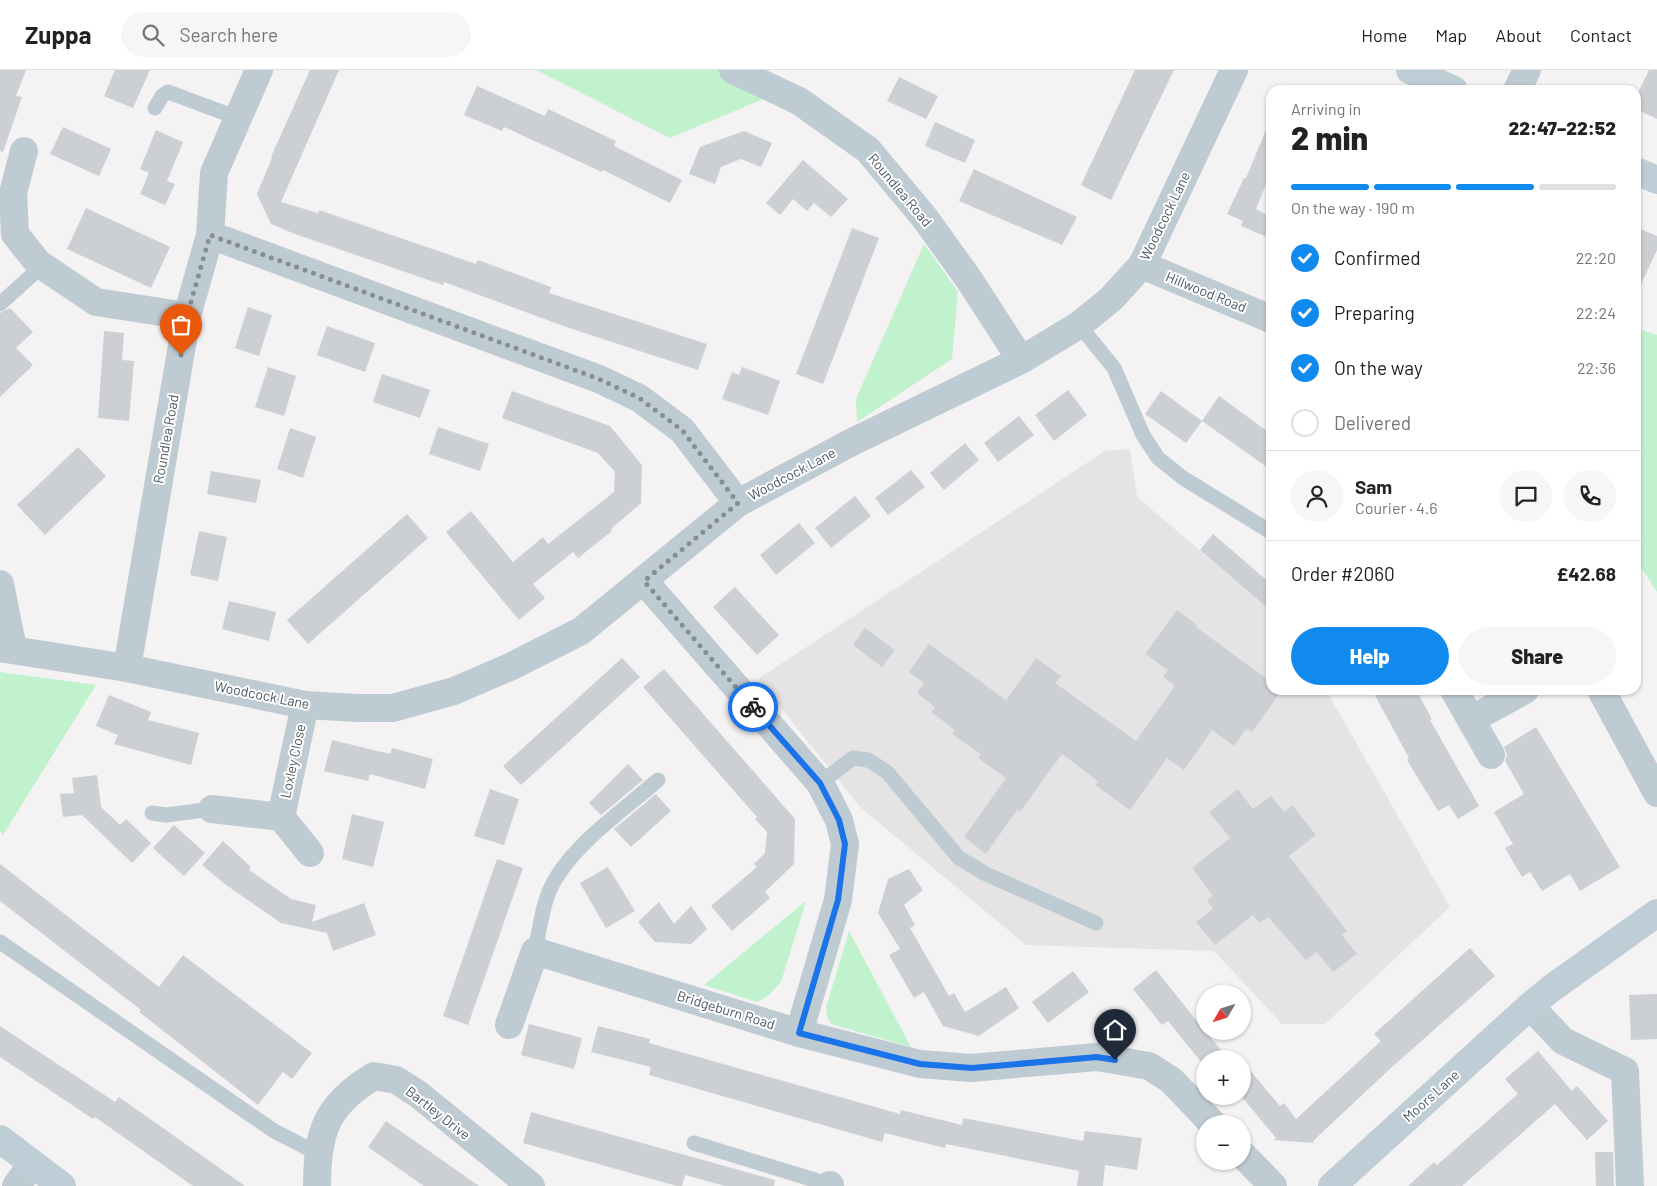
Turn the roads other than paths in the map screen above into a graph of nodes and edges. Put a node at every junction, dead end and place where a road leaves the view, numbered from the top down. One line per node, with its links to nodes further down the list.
1 (259, 70): 9 (street, Roundlea Road)
2 (733, 70): 20 (street, Roundlea Road)
3 (1234, 70): 14 (street, Woodcock Lane)
4 (1410, 70): 6 (street)
5 (1527, 70): 7 (street)
6 (1443, 85)
7 (1520, 85)
8 (156, 108): 9 (lane)
9 (238, 118): 13 (street, Roundlea Road)
10 (24, 151): 15 (street)
11 (1641, 173): 12 (street)
12 (1657, 180)
13 (210, 235): 17 (street, Roundlea Road); 21 (street)
14 (1142, 265): 18 (street, Hillwood Road); 19 (street, Woodcock Lane)
15 (42, 266): 16 (lane); 17 (street)
16 (0, 304)
17 (187, 316): 26 (street, Roundlea Road)
18 (1266, 317)
19 (1079, 325): 20 (street, Woodcock Lane); 22 (lane)
20 (1021, 360): 21 (street, Woodcock Lane)
21 (738, 503): 23 (street, Woodcock Lane)
22 (1266, 529)
23 (644, 581): 30 (street, Woodcock Lane); 34 (street)
24 (0, 584): 25 (street)
25 (7, 648): 26 (street, Woodcock Lane)
26 (127, 668): 30 (street, Woodcock Lane)
27 (1457, 695): 31 (street)
28 (1516, 695): 31 (street)
29 (1604, 695): 35 (street)
30 (304, 705): 38 (street, Loxley Close)
31 (1472, 719): 32 (street)
32 (1491, 755)
33 (658, 780): 43 (lane)
34 (820, 783): 41 (lane); 46 (street)
35 (1657, 793)
36 (212, 809): 37 (lane); 38 (street, Loxley Close)
37 (152, 813)
38 (281, 817): 39 (street, Loxley Close)
39 (310, 852)
40 (1657, 913): 44 (street, Moors Lane)
41 (1096, 923)
42 (0, 942): 50 (lane)
43 (535, 951): 45 (street); 46 (street, Bridgeburn Road)
44 (1530, 1006): 59 (street, Moors Lane); 60 (street)
45 (509, 1025)
46 (799, 1033): 47 (street, Bridgeburn Road)
47 (1204, 1115)
48 (0, 1139): 52 (street)
49 (694, 1142): 57 (lane)
50 (317, 1152): 55 (street, Bartley Drive); 56 (street, Bartley Drive)
51 (1251, 1163): 58 (street)
52 (32, 1164): 53 (street); 54 (street)
53 (16, 1186)
54 (62, 1186)
55 (318, 1186)
56 (531, 1186)
57 (831, 1186)
58 (1273, 1186)
59 (1332, 1186)
60 (1630, 1186)

